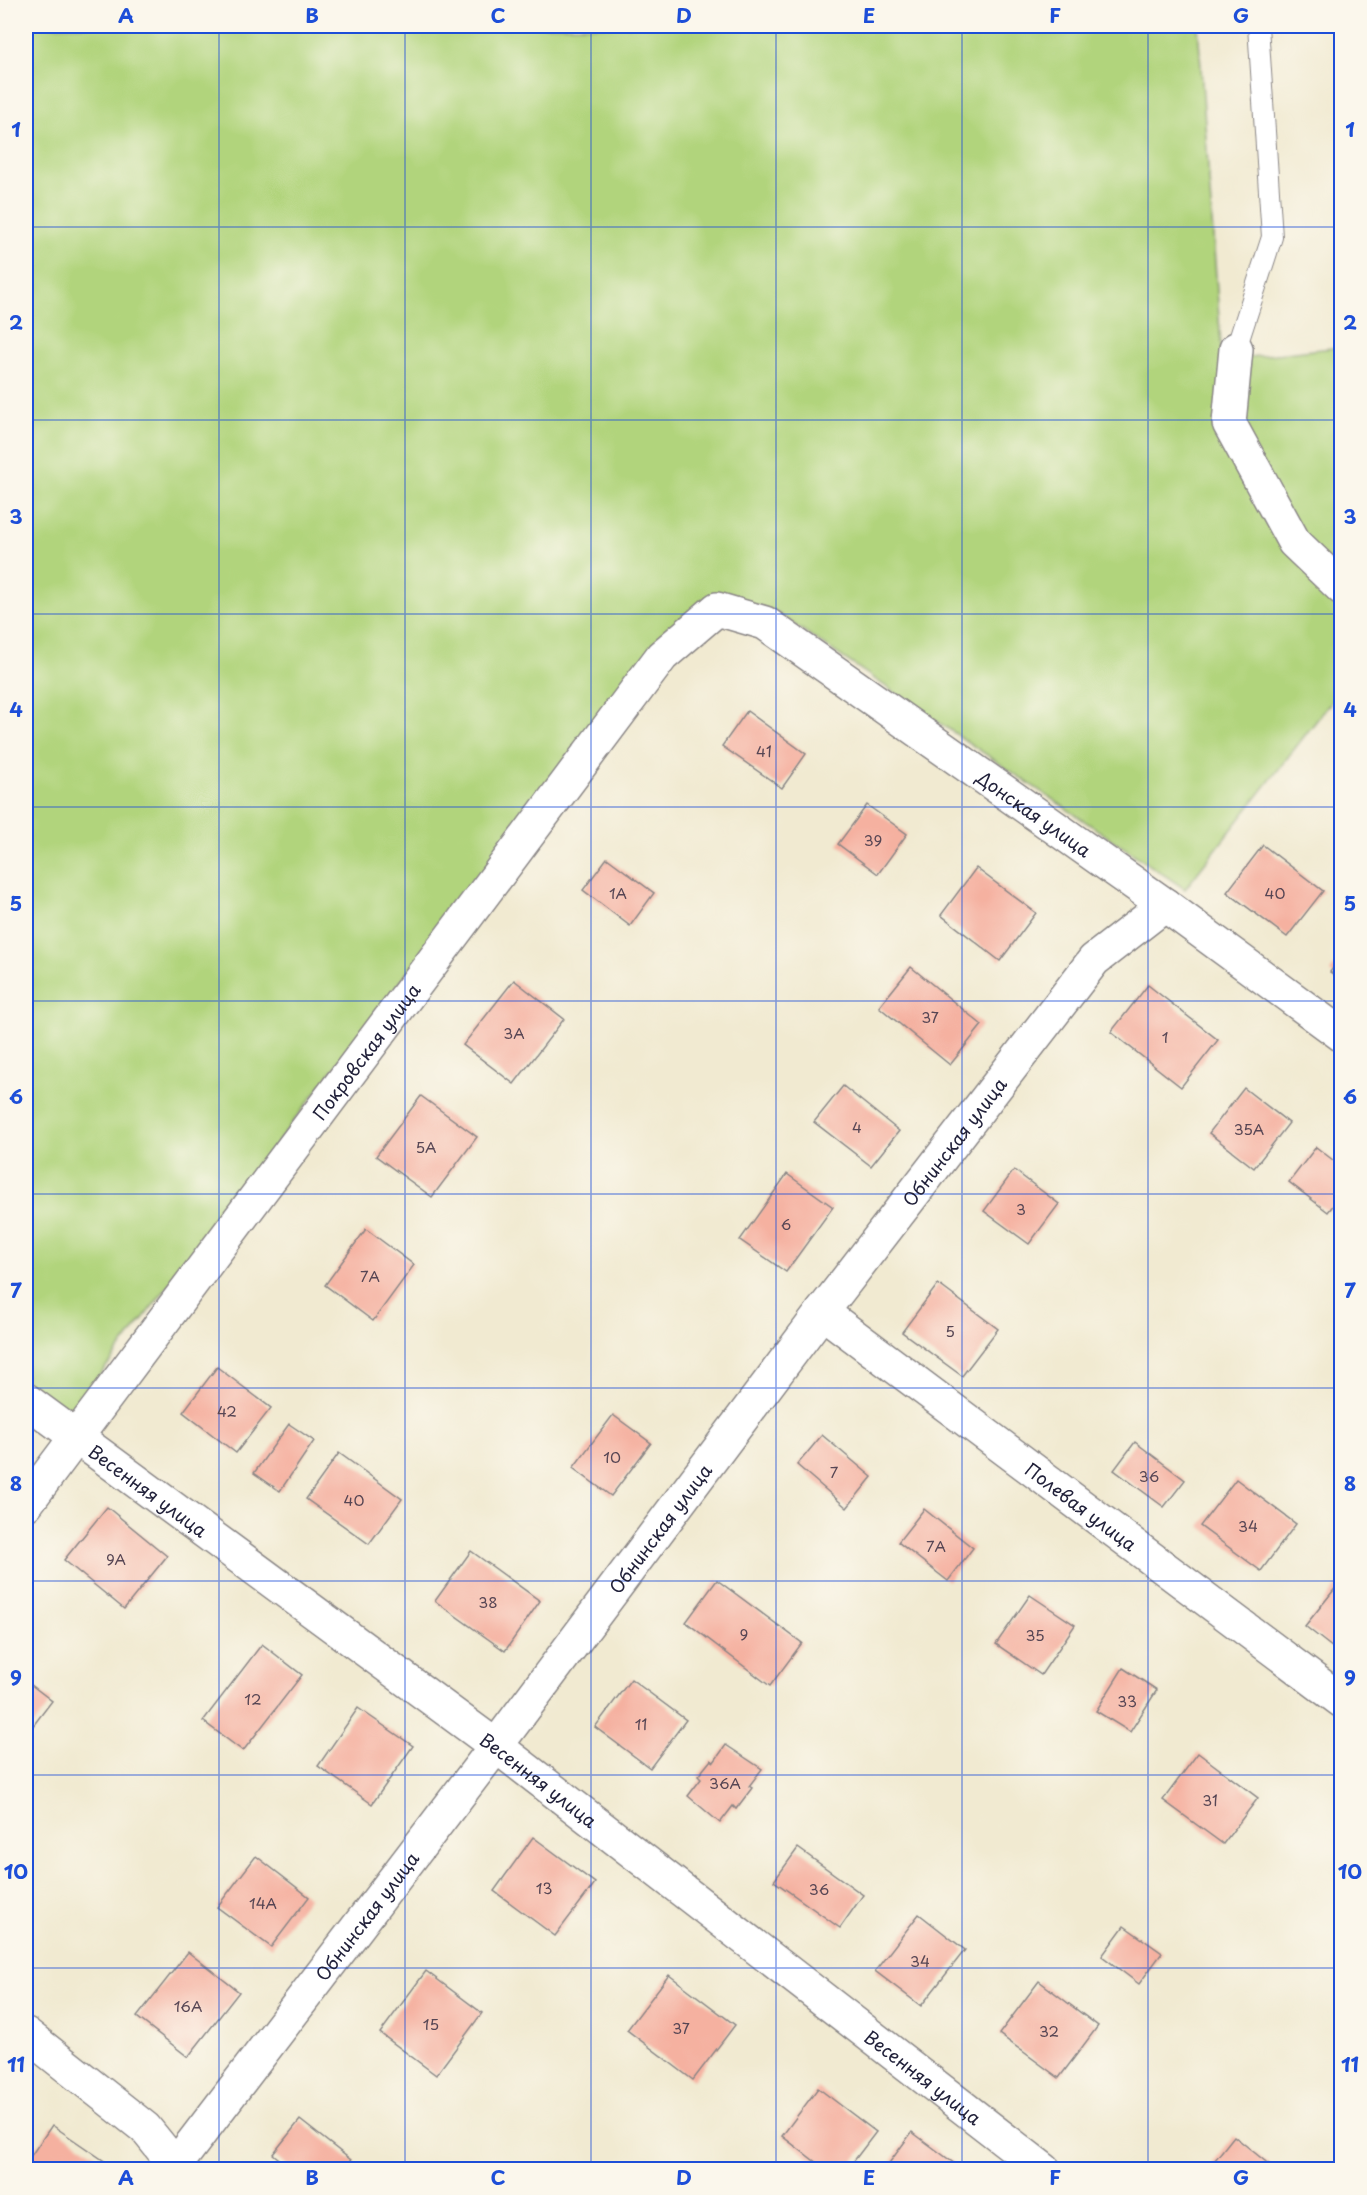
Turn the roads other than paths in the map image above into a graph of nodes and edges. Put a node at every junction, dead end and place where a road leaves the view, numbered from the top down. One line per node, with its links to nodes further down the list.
1 (1258, 26): 2 (lane)
2 (1236, 349): 3 (street)
3 (1341, 588)
4 (717, 609): 5 (street, Донская улица); 9 (street, Покровская улица)
5 (1166, 905): 6 (street, Донская улица); 7 (street, Обнинская улица)
6 (1341, 1035)
7 (822, 1312): 11 (street, Полевая улица); 12 (street, Обнинская улица)
8 (26, 1400): 9 (street, Весенняя улица)
9 (75, 1436): 10 (street, Покровская улица); 12 (street, Весенняя улица)
10 (26, 1504)
11 (1341, 1701)
12 (496, 1746): 14 (street, Обнинская улица); 15 (street, Весенняя улица)
13 (26, 2034): 14 (street)
14 (176, 2168)
15 (1044, 2169)

